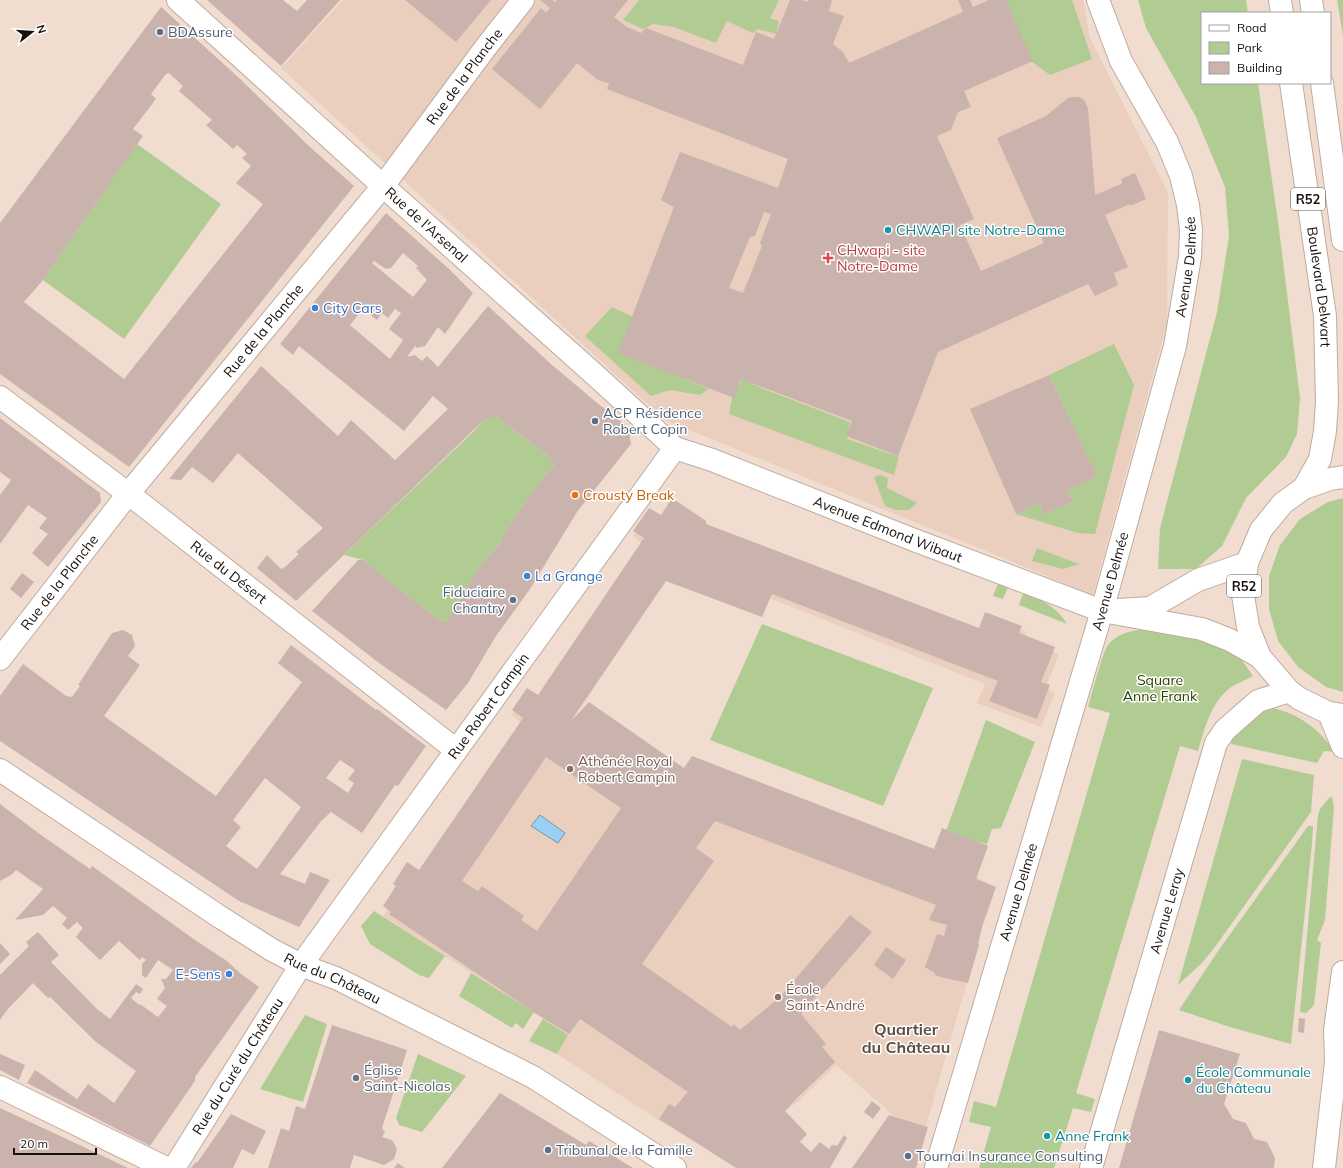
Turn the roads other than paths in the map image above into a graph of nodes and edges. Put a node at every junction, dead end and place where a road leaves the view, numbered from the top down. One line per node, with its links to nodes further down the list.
1 (178, 0): 10 (street, Rue de l'Arsenal)
2 (523, 0): 10 (street, Rue de la Planche)
3 (1098, 0): 18 (street, Avenue Delmée)
4 (1280, 0): 6 (street)
5 (1311, 0): 7 (street)
6 (1282, 12)
7 (1313, 12)
8 (1291, 84): 15 (street, Boulevard Delwart / R52)
9 (1322, 84): 11 (street, Boulevard Delwart / R52)
10 (383, 186): 13 (street, Rue de l'Arsenal); 16 (street, Rue de la Planche)
11 (1343, 240)
12 (0, 397): 16 (street, Rue du Désert)
13 (675, 448): 18 (street, Avenue Edmond Wibaut); 24 (street, Rue Robert Campin)
14 (1343, 477): 15 (street, R52)
15 (1304, 488): 17 (street, R52)
16 (128, 494): 20 (street, Rue de la Planche); 24 (street, Rue du Désert)
17 (1247, 563): 18 (street, Avenue Edmond Wibaut); 19 (street, R52)
18 (1102, 611): 19 (street, Avenue Edmond Wibaut); 32 (street, Avenue Delmée)
19 (1260, 657): 21 (street, R52)
20 (0, 659)
21 (1289, 691): 22 (street, R52); 33 (street, Avenue Leray)
22 (1336, 714): 23 (street, R52)
23 (1343, 747)
24 (456, 750): 26 (street, Rue Robert Campin)
25 (0, 770): 26 (street, Rue du Château)
26 (302, 965): 30 (street, Rue du Curé du Château); 31 (street, Rue du Château)
27 (1343, 972): 34 (street)
28 (0, 1087): 29 (street)
29 (166, 1168)
30 (174, 1168)
31 (675, 1168)
32 (936, 1168)
33 (1092, 1168)
34 (1324, 1168)

